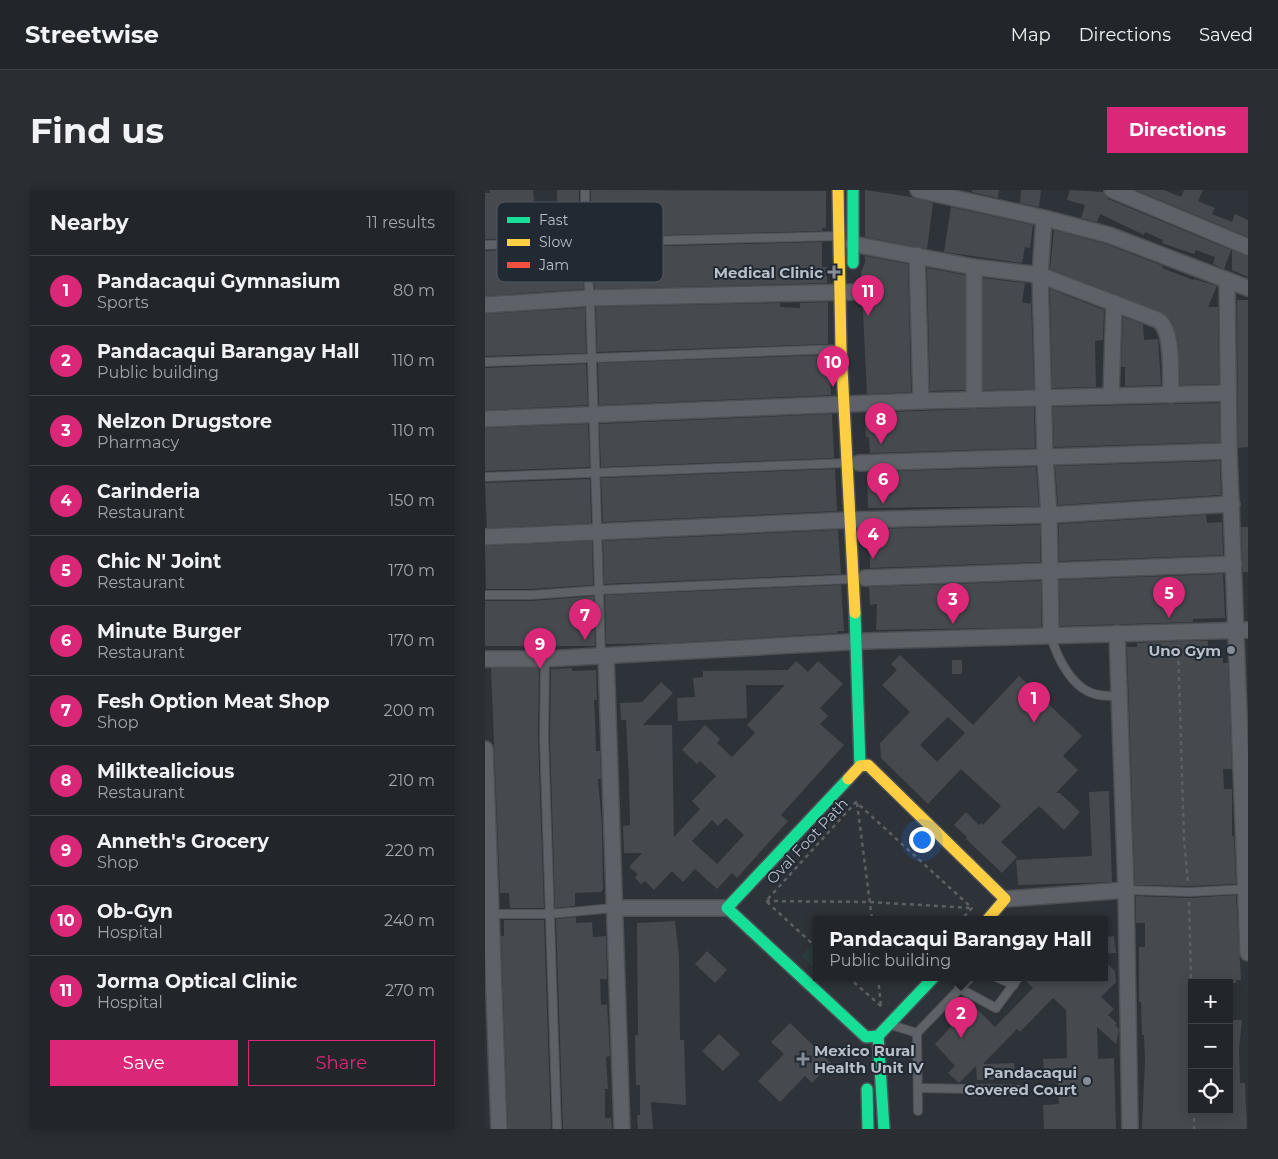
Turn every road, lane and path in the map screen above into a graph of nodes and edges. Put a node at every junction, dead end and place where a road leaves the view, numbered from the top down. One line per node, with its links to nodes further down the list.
1 (837, 190): 6 (street)
2 (853, 190): 8 (street)
3 (918, 190): 5 (street)
4 (1113, 190): 9 (street)
5 (1044, 218): 12 (street); 13 (street)
6 (839, 236): 7 (lane); 15 (street)
7 (663, 241)
8 (853, 244): 10 (street); 15 (street)
9 (1248, 247)
10 (917, 255): 11 (street); 28 (street)
11 (974, 267): 12 (street); 27 (street)
12 (1040, 275): 18 (street); 26 (street)
13 (1227, 280): 16 (street); 23 (street)
14 (589, 282): 17 (lane)
15 (851, 288): 17 (street); 20 (street)
16 (1248, 288)
17 (590, 298): 19 (street); 21 (lane)
18 (1114, 303): 24 (street); 25 (street)
19 (485, 305)
20 (841, 349): 21 (lane); 29 (street)
21 (591, 359): 22 (lane); 30 (lane)
22 (485, 362)
23 (1228, 393): 24 (street); 33 (street)
24 (1171, 395): 25 (street)
25 (1111, 396): 26 (street)
26 (1045, 397): 27 (street); 34 (street)
27 (975, 400): 28 (street)
28 (921, 401): 29 (street)
29 (854, 404): 30 (street); 35 (street)
30 (594, 413): 31 (street); 36 (lane)
31 (485, 419)
32 (858, 443): 35 (street)
33 (1229, 451): 34 (street); 38 (street)
34 (1045, 457): 35 (street); 39 (street)
35 (852, 463): 36 (lane); 40 (street)
36 (595, 473): 37 (lane); 41 (lane)
37 (485, 477)
38 (1231, 504): 39 (street); 43 (street)
39 (1049, 516): 40 (street); 44 (street)
40 (855, 520): 41 (street); 45 (street)
41 (597, 531): 42 (street); 46 (lane)
42 (485, 537)
43 (1234, 564): 44 (street); 49 (street)
44 (1049, 572): 45 (street); 51 (street)
45 (859, 579): 46 (lane); 52 (street)
46 (600, 590): 47 (lane); 53 (lane)
47 (485, 595)
48 (1178, 630): 49 (street); 50 (street); 62 (path)
49 (1242, 630): 60 (street)
50 (1117, 633): 51 (street); 56 (street)
51 (1051, 636): 52 (street); 56 (lane)
52 (861, 642): 53 (street); 58 (street)
53 (603, 656): 55 (street); 66 (street)
54 (485, 659): 55 (street)
55 (545, 659): 70 (lane)
56 (1119, 696): 61 (street)
57 (485, 749): 69 (street)
58 (864, 766): 63 (street); 67 (street)
59 (856, 802): 64 (path, Oval Foot Path); 65 (path); 68 (path, Oval Foot Path)
60 (1247, 889): 62 (lane); 75 (street)
61 (1125, 890): 62 (lane); 63 (street); 98 (street)
62 (1189, 892): 76 (path)
63 (1005, 899): 73 (street)
64 (766, 901): 65 (path); 74 (path, Oval Foot Path)
65 (870, 902): 68 (path); 71 (path)
66 (613, 908): 67 (street); 70 (lane); 95 (street)
67 (727, 908): 87 (street)
68 (972, 908): 72 (path)
69 (488, 914): 70 (lane); 93 (street)
70 (550, 914): 94 (lane)
71 (872, 916)
72 (965, 916)
73 (991, 916)
74 (813, 944)
75 (1248, 953)
76 (1191, 979)
77 (853, 981): 78 (path)
78 (879, 981)
79 (931, 981): 85 (street)
80 (967, 981): 84 (lane)
81 (1004, 981): 83 (lane)
82 (1016, 981): 83 (lane)
83 (1013, 985): 84 (lane)
84 (959, 988): 86 (lane)
85 (889, 1025): 86 (lane); 87 (street)
86 (917, 1033): 89 (lane)
87 (878, 1036): 97 (street)
88 (867, 1077): 96 (street)
89 (918, 1088): 90 (lane); 91 (lane)
90 (1025, 1090)
91 (918, 1111)
92 (1194, 1114): 99 (path)
93 (499, 1129)
94 (557, 1129)
95 (622, 1129)
96 (868, 1129)
97 (883, 1129)
98 (1130, 1129)
99 (1194, 1129)

